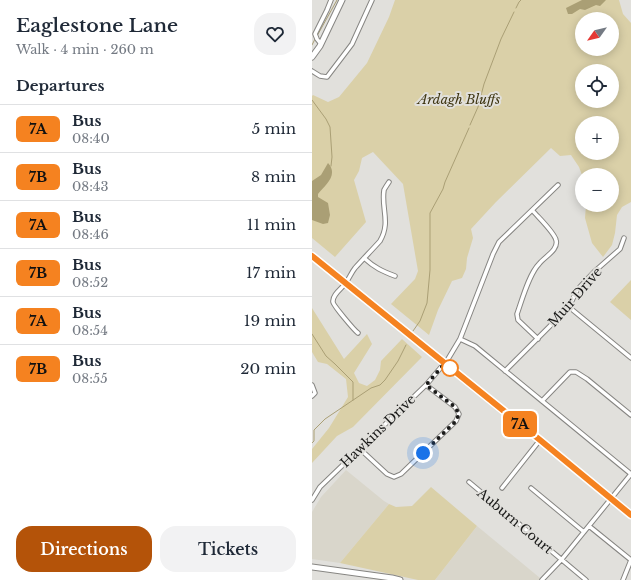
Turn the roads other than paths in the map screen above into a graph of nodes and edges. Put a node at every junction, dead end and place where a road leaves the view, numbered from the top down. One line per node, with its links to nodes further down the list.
1 (331, 0): 4 (street)
2 (342, 0): 4 (street)
3 (372, 0): 6 (street)
4 (322, 44): 5 (street)
5 (312, 57)
6 (312, 71)
7 (389, 182): 12 (street)
8 (558, 185): 9 (street, Hawkins Drive)
9 (533, 211): 17 (street, Hawkins Drive); 18 (street)
10 (624, 238): 15 (street, Muir Drive)
11 (312, 256): 14 (street)
12 (364, 258): 13 (street); 14 (street)
13 (395, 276)
14 (346, 283): 16 (street); 20 (street)
15 (569, 307): 18 (street, Muir Drive); 19 (street)
16 (358, 333)
17 (460, 339): 20 (street, Hawkins Drive); 21 (street)
18 (538, 339): 21 (street, Muir Drive)
19 (631, 358)
20 (445, 363): 23 (street, Hawkins Drive); 27 (street)
21 (505, 371): 25 (street)
22 (312, 385): 24 (street)
23 (426, 385): 28 (street, Hawkins Drive); 28 (street)
24 (312, 396)
25 (542, 401): 26 (street); 29 (street)
26 (631, 415)
27 (540, 440): 31 (street); 33 (street)
28 (360, 449): 34 (street, Hawkins Drive)
29 (631, 474): 33 (street)
30 (469, 482): 38 (street, Auburn Court)
31 (502, 488)
32 (531, 488): 37 (street)
33 (611, 499): 35 (street); 36 (street)
34 (312, 500)
35 (631, 515)
36 (589, 526): 37 (street); 44 (street)
37 (584, 532): 38 (street)
38 (562, 559): 42 (street); 43 (street, Auburn Court)
39 (312, 566): 40 (street)
40 (392, 579): 41 (street)
41 (400, 580)
42 (542, 580)
43 (586, 580)
44 (623, 580)

